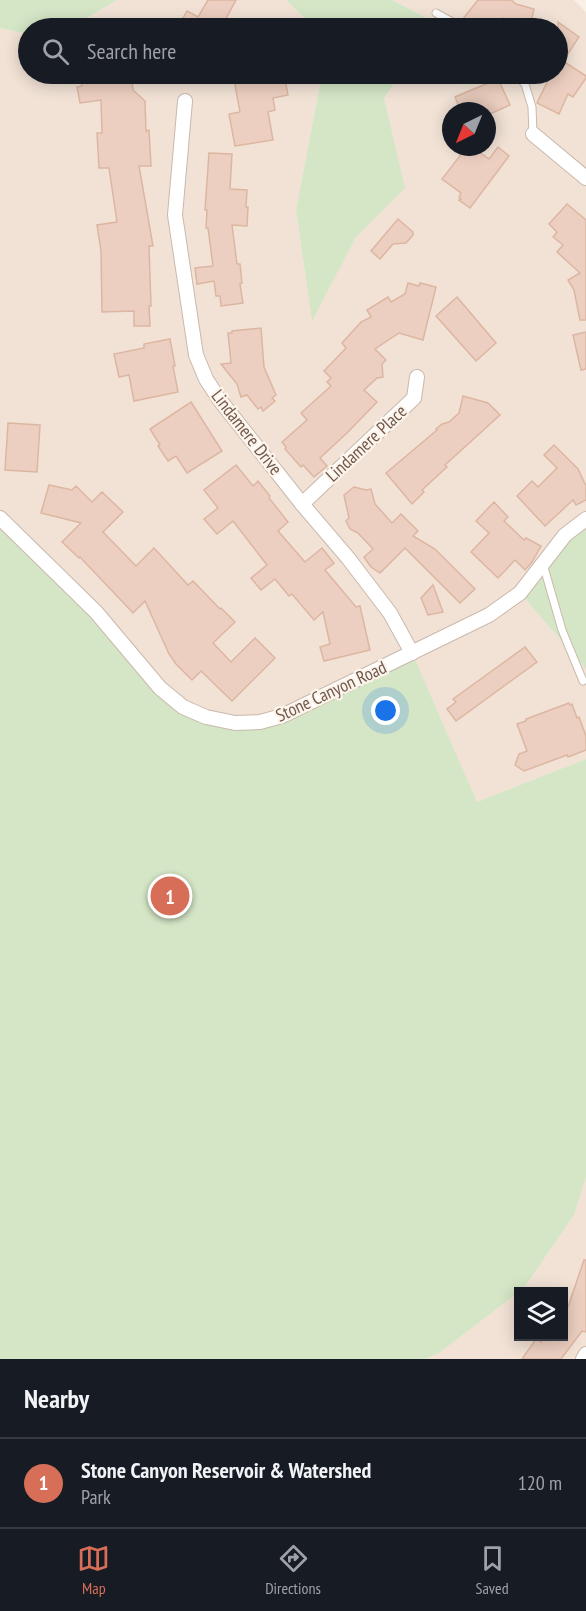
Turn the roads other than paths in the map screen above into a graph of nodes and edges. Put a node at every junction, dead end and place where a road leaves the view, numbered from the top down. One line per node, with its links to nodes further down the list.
1 (436, 13): 2 (lane)
2 (445, 18)
3 (525, 84): 5 (lane)
4 (185, 101): 8 (street, Lindamere Drive)
5 (533, 134): 6 (street)
6 (586, 178)
7 (417, 377): 8 (street, Lindamere Place)
8 (302, 504): 12 (street, Lindamere Drive)
9 (0, 518): 12 (street, Stone Canyon Road)
10 (586, 519): 11 (street, Stone Canyon Road)
11 (543, 563): 12 (street, Stone Canyon Road); 13 (lane)
12 (412, 653)
13 (583, 681)
14 (586, 1354): 15 (street)
15 (583, 1359)

